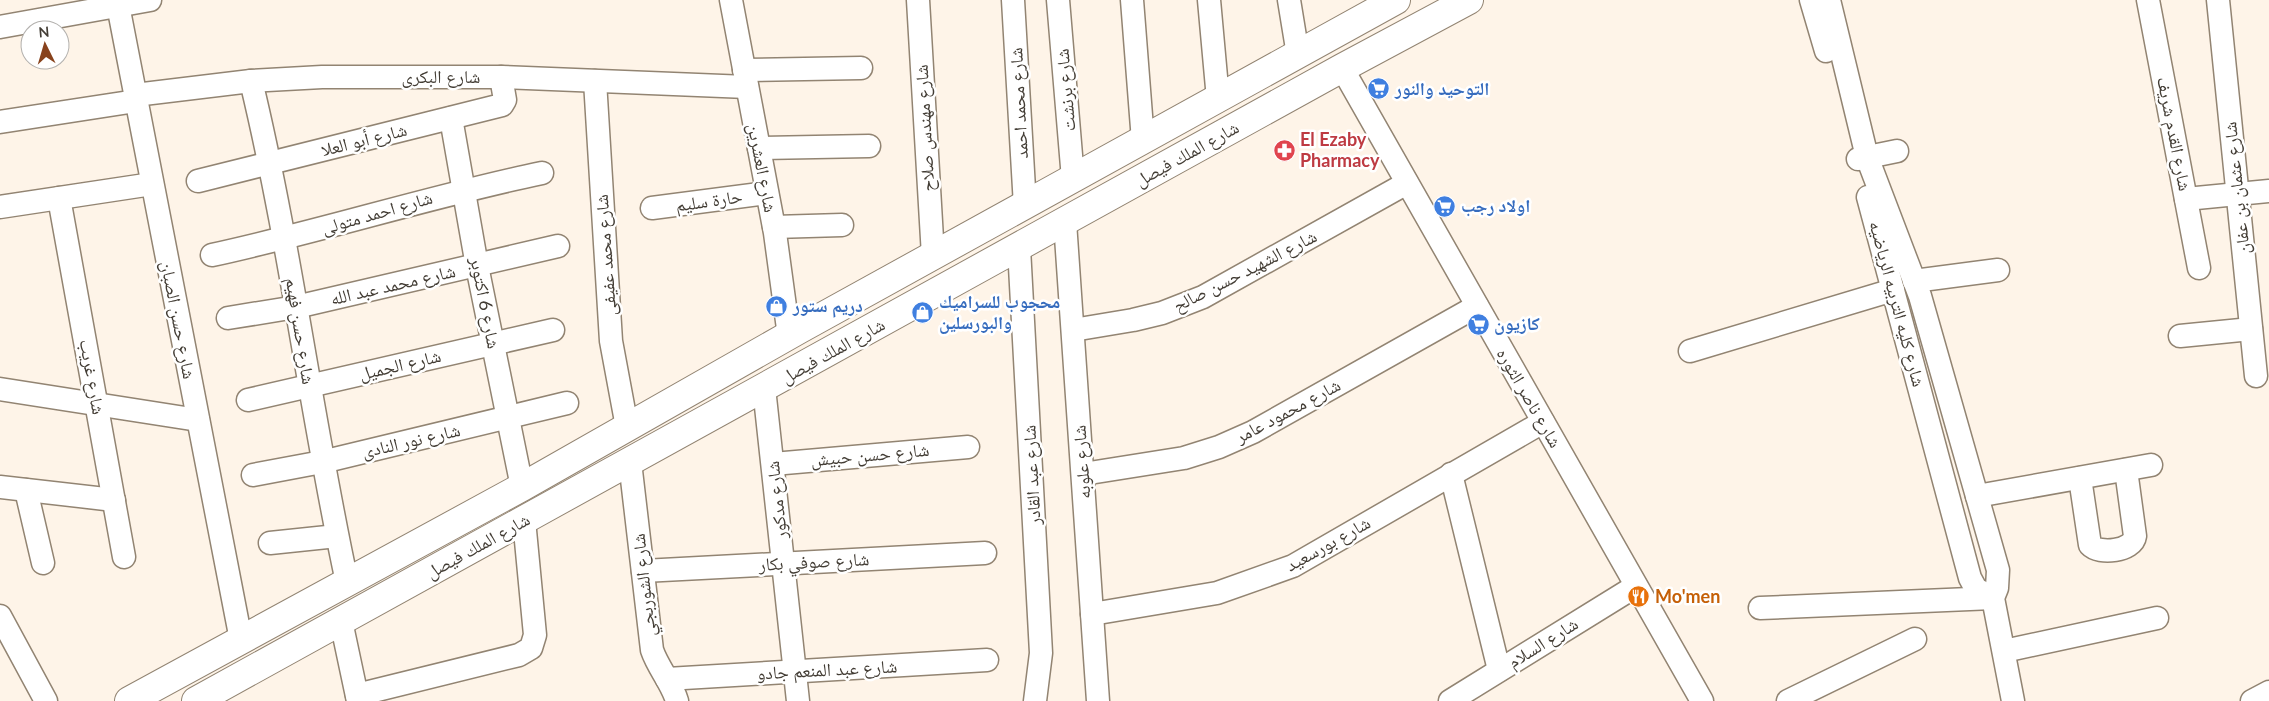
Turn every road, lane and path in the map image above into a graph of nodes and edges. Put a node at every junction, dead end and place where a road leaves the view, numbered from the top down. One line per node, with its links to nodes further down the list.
1 (150, 0): 15 (street)
2 (731, 0): 23 (street, شارع العشرين)
3 (918, 0): 57 (street, شارع مهندس صلاح)
4 (1013, 0): 47 (street, شارع محمد احمد)
5 (1058, 0): 37 (street, شارع برنشت)
6 (1132, 0): 30 (street)
7 (1209, 0): 27 (street)
8 (1289, 0): 19 (street)
9 (1396, 0): 16 (main road, شارع الملك فيصل)
10 (1469, 0): 21 (main road, شارع الملك فيصل)
11 (1811, 0): 18 (street, شارع كليه التربيه الرياضيه)
12 (1829, 0): 18 (street, شارع كليه التربيه الرياضيه)
13 (2148, 0): 46 (street, شارع القدم شريف)
14 (2218, 0): 44 (street, شارع عثمان بن عفان)
15 (118, 2): 17 (street); 26 (street, شارع حسن الصبان)
16 (1369, 7): 19 (main road, شارع الملك فيصل)
17 (0, 27)
18 (1828, 31): 34 (street, شارع كليه التربيه الرياضيه)
19 (1298, 55): 27 (main road, شارع الملك فيصل)
20 (862, 68): 23 (street, شارع البكرى)
21 (1342, 68): 39 (street, شارع ناصر الثوره); 50 (main road, شارع الملك فيصل)
22 (501, 78): 24 (street, شارع البكرى); 25 (street, شارع البكرى); 28 (street, شارع أبو العلا)
23 (746, 79): 25 (street, شارع البكرى); 32 (street, شارع العشرين)
24 (251, 81): 26 (street, شارع البكرى); 35 (street, شارع حسن فهيم)
25 (595, 81): 83 (street, شارع محمد عفيفى)
26 (136, 98): 29 (street, شارع البكرى); 40 (street, شارع حسن الصبان)
27 (1218, 100): 30 (main road, شارع الملك فيصل)
28 (451, 118): 35 (street, شارع أبو العلا); 41 (street, شارع 6 اكتوبر)
29 (0, 122)
30 (1143, 141): 37 (main road, شارع الملك فيصل)
31 (869, 146): 32 (street)
32 (758, 148): 43 (street, شارع العشرين)
33 (1896, 151): 34 (street)
34 (1863, 158): 61 (street, شارع كليه التربيه الرياضيه); 62 (street, شارع كليه التربيه الرياضيه)
35 (271, 163): 38 (street, شارع أبو العلا); 53 (street, شارع حسن فهيم)
36 (542, 173): 41 (street, شارع احمد متولى)
37 (1073, 179): 47 (main road, شارع الملك فيصل)
38 (198, 181)
39 (1407, 183): 63 (street, شارع ناصر الثوره); 68 (street, شارع الشهيد حسن صالح)
40 (152, 184): 45 (street); 81 (street, شارع حسن الصبان)
41 (464, 189): 53 (street, شارع احمد متولى); 58 (street, شارع 6 اكتوبر)
42 (2269, 191): 44 (street)
43 (767, 193): 49 (street, حارة سليم); 52 (street, شارع العشرين)
44 (2238, 194): 46 (street); 66 (street, شارع عثمان بن عفان)
45 (59, 198): 48 (street); 78 (street, شارع غريب)
46 (2186, 199): 59 (street, شارع القدم شريف)
47 (1025, 206): 57 (main road, شارع الملك فيصل)
48 (0, 207)
49 (652, 208)
50 (1065, 222): 55 (main road, شارع الملك فيصل); 68 (street, شارع علوبه)
51 (842, 225): 52 (street)
52 (774, 227): 69 (street, شارع العشرين)
53 (285, 239): 56 (street, شارع احمد متولى); 64 (street, شارع حسن فهيم)
54 (558, 246): 58 (street, شارع محمد عبد الله)
55 (1019, 248): 75 (main road, شارع الملك فيصل); 129 (street, شارع عبد القادر)
56 (212, 255)
57 (933, 256): 69 (main road, شارع الملك فيصل)
58 (477, 266): 64 (street, شارع محمد عبد الله); 71 (street, شارع 6 اكتوبر)
59 (2199, 268)
60 (1998, 270): 61 (street)
61 (1917, 288): 62 (street); 97 (street, شارع كليه التربيه الرياضيه)
62 (1895, 296): 72 (street); 109 (street, شارع كليه التربيه الرياضيه)
63 (1477, 306): 82 (street, شارع ناصر الثوره); 90 (street, شارع محمود عامر)
64 (296, 307): 65 (street, شارع محمد عبد الله); 74 (street, شارع حسن فهيم)
65 (228, 318)
66 (2251, 329): 70 (street); 73 (street, شارع عثمان بن عفان)
67 (553, 330): 71 (street, شارع الجميل)
68 (1072, 330): 90 (street, شارع علوبه)
69 (789, 336): 83 (main road, شارع الملك فيصل)
70 (2180, 336)
71 (493, 343): 74 (street, شارع الجميل); 80 (street, شارع 6 اكتوبر)
72 (1690, 351)
73 (2256, 376)
74 (309, 386): 77 (street, شارع الجميل); 85 (street, شارع حسن فهيم)
75 (764, 388): 86 (main road, شارع الملك فيصل); 87 (street, شارع مدكور)
76 (0, 389): 78 (street)
77 (248, 400)
78 (97, 403): 81 (street); 98 (street, شارع غريب)
79 (567, 403): 80 (street, شارع نور النادى)
80 (508, 418): 85 (street, شارع نور النادى); 95 (street, شارع 6 اكتوبر)
81 (198, 420): 116 (street, شارع حسن الصبان)
82 (1543, 422): 91 (street, شارع بورسعيد); 108 (street, شارع ناصر الثوره)
83 (627, 427): 95 (main road, شارع الملك فيصل)
84 (968, 447): 87 (street, شارع حسن حبيش)
85 (322, 462): 92 (street, شارع نور النادى); 100 (street, شارع حسن فهيم)
86 (630, 462): 99 (main road, شارع الملك فيصل); 106 (street, شارع الشوربجي)
87 (773, 464): 105 (street, شارع مدكور)
88 (2151, 466): 89 (street)
89 (2126, 470): 93 (street); 93 (street)
90 (1083, 474): 111 (street, شارع علوبه)
91 (1451, 474): 111 (street, شارع بورسعيد); 119 (street)
92 (253, 475)
93 (2080, 478): 97 (street)
94 (0, 487): 96 (street)
95 (522, 487): 107 (main road, شارع الملك فيصل)
96 (26, 490): 98 (street); 104 (street)
97 (1977, 496): 109 (street, شارع كليه التربيه الرياضيه)
98 (114, 500): 103 (street, شارع غريب)
99 (524, 520): 114 (main road, شارع الملك فيصل); 123 (street)
100 (337, 536): 101 (street); 107 (street, شارع حسن فهيم)
101 (270, 543)
102 (985, 553): 105 (street, شارع صوفي بكار)
103 (124, 557)
104 (42, 563)
105 (784, 564): 106 (street, شارع صوفي بكار); 120 (street, شارع مدكور)
106 (643, 571): 121 (street, شارع الشوربجي)
107 (347, 582): 116 (main road, شارع الملك فيصل)
108 (1636, 586): 119 (street, شارع السلام); 132 (street, شارع ناصر الثوره)
109 (1993, 598): 110 (street); 117 (street, شارع كليه التربيه الرياضيه)
110 (1760, 608)
111 (1092, 614): 130 (street, شارع علوبه)
112 (0, 616): 124 (street)
113 (2158, 618): 117 (street)
114 (341, 621): 123 (street); 126 (main road, شارع الملك فيصل)
115 (1915, 639): 133 (street)
116 (241, 640): 125 (main road, شارع الملك فيصل)
117 (2004, 652): 134 (street, شارع كليه التربيه الرياضيه)
118 (987, 660): 120 (street, شارع عبد المنعم جادو)
119 (1500, 670): 131 (street, شارع السلام)
120 (795, 671): 121 (street, شارع عبد المنعم جادو); 128 (street, شارع مدكور)
121 (667, 679): 127 (street, شارع الشوربجي)
122 (2269, 692): 135 (street)
123 (358, 698)
124 (46, 701)
125 (129, 701)
126 (196, 701)
127 (677, 701)
128 (798, 701)
129 (1035, 701)
130 (1098, 701)
131 (1450, 701)
132 (1702, 701)
133 (1788, 701)
134 (2014, 701)
135 (2252, 701)

